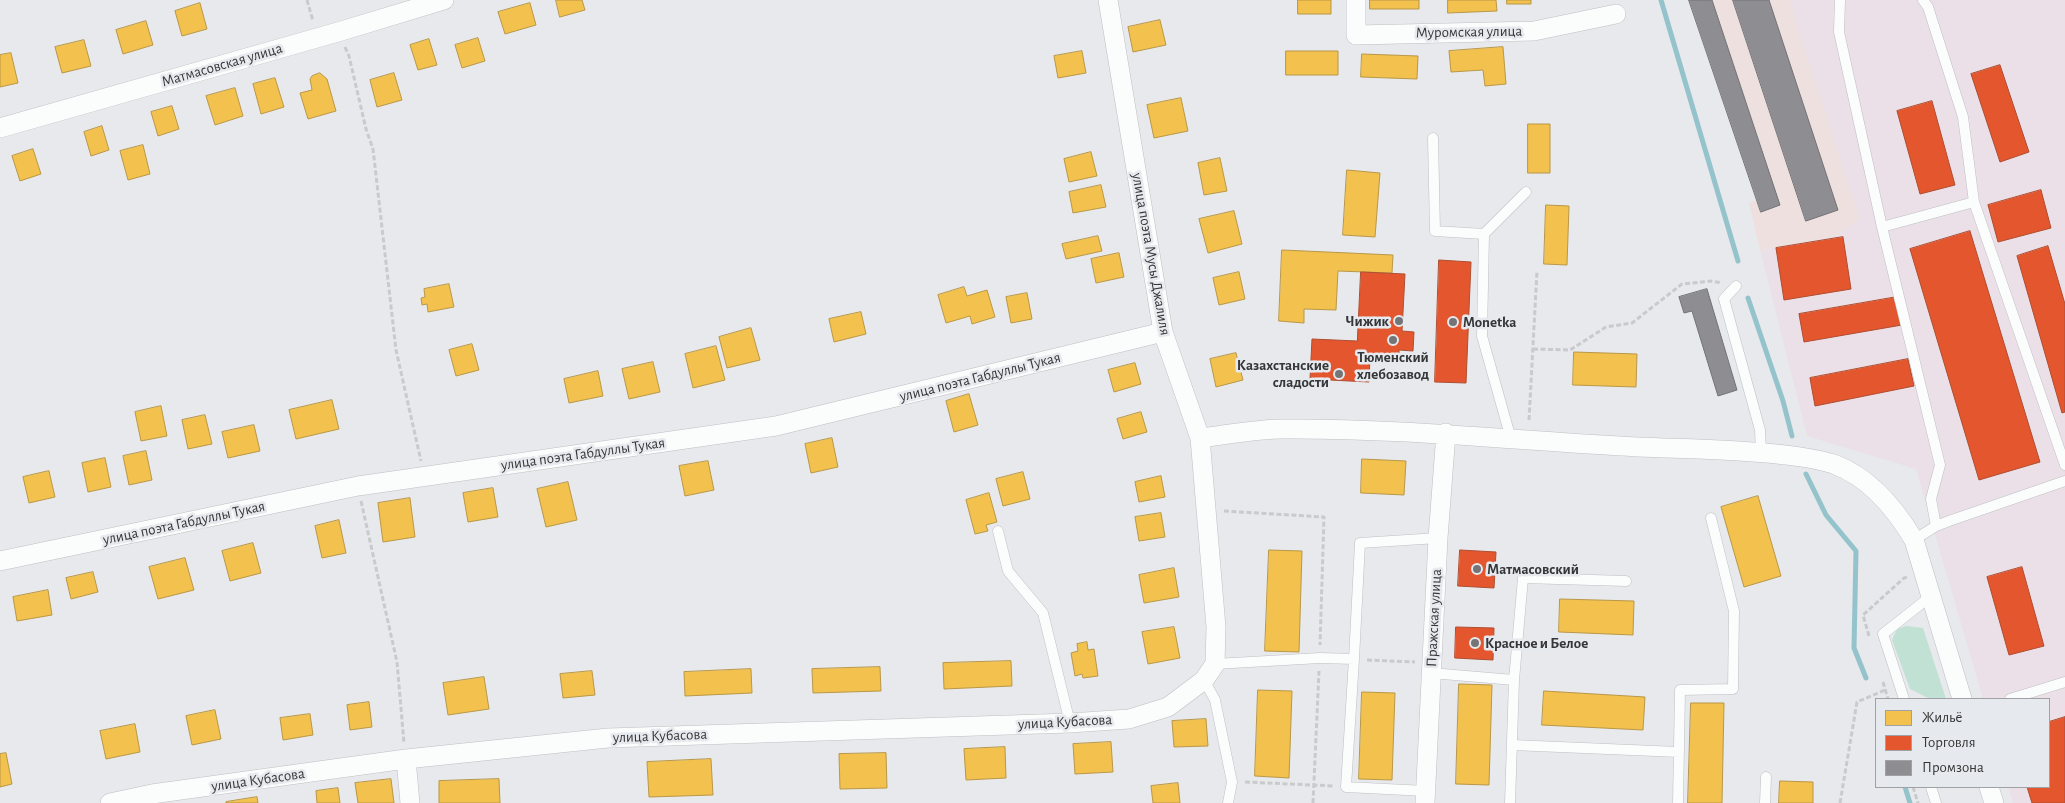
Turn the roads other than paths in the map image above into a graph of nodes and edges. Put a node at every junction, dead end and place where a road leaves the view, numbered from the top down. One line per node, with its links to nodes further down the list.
1 (444, 0): 7 (street, Матмасовская улица)
2 (1108, 0): 14 (street, улица поэта Мусы Джалиля)
3 (1356, 0): 6 (street, Муромская улица)
4 (1840, 0): 11 (lane)
5 (1923, 0): 10 (lane)
6 (1616, 14)
7 (0, 128)
8 (1433, 138): 12 (lane)
9 (1526, 192): 12 (lane)
10 (1974, 202): 11 (lane); 19 (lane)
11 (1882, 227): 22 (lane)
12 (1484, 234): 17 (lane)
13 (1736, 286): 18 (lane)
14 (1163, 332): 16 (street, улица поэта Мусы Джалиля); 26 (street, улица поэта Габдуллы Тукая)
15 (1446, 433): 16 (street); 17 (street); 24 (street, Пражская улица)
16 (1200, 438): 30 (street, улица поэта Мусы Джалиля)
17 (1511, 439): 18 (street)
18 (1761, 452): 25 (street)
19 (2065, 465)
20 (2065, 481): 22 (lane)
21 (1711, 518): 40 (lane)
22 (1936, 526): 25 (lane)
23 (998, 531): 38 (lane)
24 (1438, 538): 29 (lane); 31 (street, Пражская улица)
25 (1914, 540): 28 (street)
26 (0, 561)
27 (1626, 581): 33 (lane)
28 (1931, 596): 35 (lane); 36 (street)
29 (1354, 659): 30 (lane); 45 (lane)
30 (1215, 664): 32 (street)
31 (1431, 668): 33 (lane); 45 (street, Пражская улица)
32 (1204, 680): 38 (street, улица Кубасова); 48 (lane)
33 (1514, 680): 39 (lane)
34 (2065, 682): 37 (lane)
35 (1904, 698)
36 (1962, 698)
37 (2013, 698)
38 (1070, 723): 41 (street, улица Кубасова)
39 (1512, 745): 40 (lane); 49 (lane)
40 (1679, 752): 50 (lane)
41 (406, 760): 46 (street, улица Кубасова); 47 (street)
42 (1766, 777): 51 (lane)
43 (1931, 788): 52 (lane)
44 (1989, 788): 53 (street)
45 (1425, 797)
46 (110, 803)
47 (410, 803)
48 (1228, 803)
49 (1510, 803)
50 (1678, 803)
51 (1765, 803)
52 (1936, 803)
53 (1994, 803)

